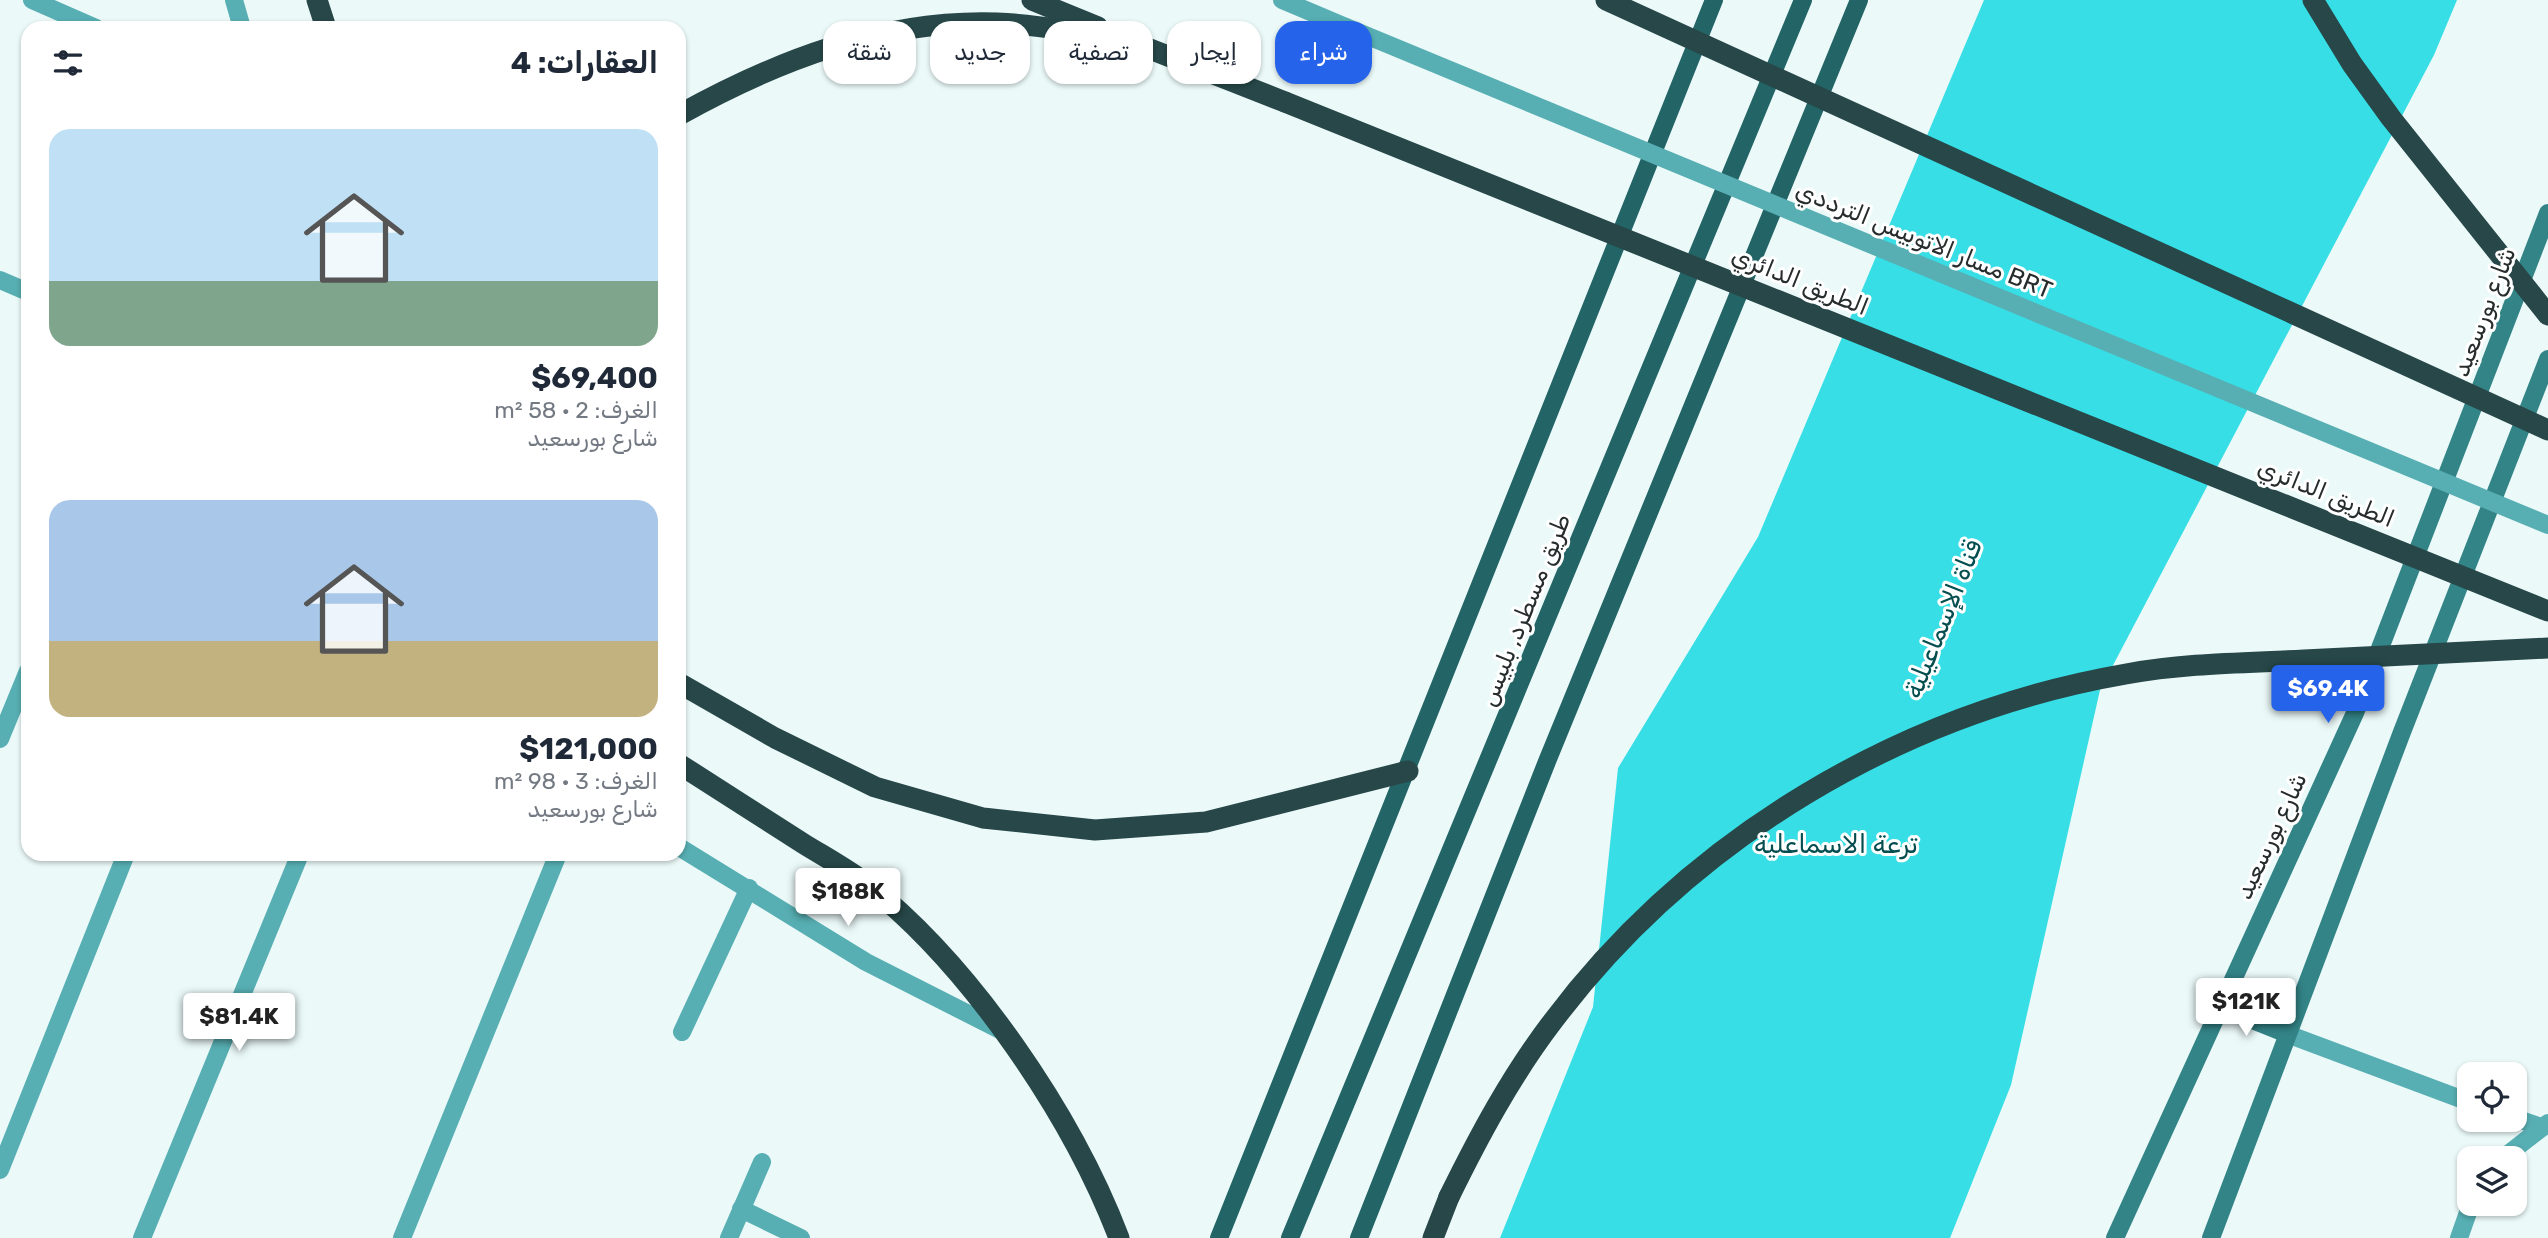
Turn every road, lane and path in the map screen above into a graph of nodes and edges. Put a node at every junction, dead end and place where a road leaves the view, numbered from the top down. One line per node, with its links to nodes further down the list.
1 (32, 0): 11 (street)
2 (234, 0): 12 (street)
3 (317, 0): 13 (highway)
4 (1032, 0): 14 (highway, الطريق الدائري)
5 (1282, 0): 24 (street, مسار الاتوبيس الترددي BRT, bridge)
6 (1606, 0): 23 (highway, bridge)
7 (1714, 0): 31 (main road)
8 (1803, 0): 54 (main road, طريق مسطرد, بلبيس)
9 (1859, 0): 55 (main road)
10 (2313, 0): 21 (highway, bridge)
11 (80, 21)
12 (240, 21)
13 (324, 21)
14 (1083, 21)
15 (1044, 27): 17 (highway)
16 (1153, 50): 25 (highway, الطريق الدائري, bridge)
17 (686, 112)
18 (2548, 213): 37 (main road, شارع بورسعيد)
19 (0, 279): 20 (street)
20 (21, 289)
21 (2548, 314)
22 (2548, 359): 40 (main road)
23 (2548, 430)
24 (2548, 525)
25 (2548, 611)
26 (2548, 648): 56 (highway, bridge)
27 (686, 687): 31 (highway)
28 (21, 688): 29 (street)
29 (0, 738)
30 (686, 768): 39 (highway)
31 (1408, 771): 53 (main road)
32 (686, 851): 36 (street)
33 (123, 861): 45 (street)
34 (297, 861): 48 (street)
35 (555, 861): 49 (street)
36 (749, 888): 38 (street); 39 (street)
37 (2220, 1007): 40 (main road); 57 (main road, شارع بورسعيد)
38 (682, 1032)
39 (1004, 1032): 52 (highway)
40 (2287, 1034): 41 (street); 58 (main road)
41 (2457, 1098)
42 (2544, 1125): 43 (street)
43 (2518, 1146)
44 (762, 1162): 46 (street)
45 (0, 1170)
46 (741, 1209): 50 (street); 51 (street)
47 (2467, 1216): 59 (street)
48 (142, 1238)
49 (402, 1238)
50 (729, 1238)
51 (801, 1238)
52 (1119, 1238)
53 (1219, 1238)
54 (1290, 1238)
55 (1359, 1238)
56 (1433, 1238)
57 (2115, 1238)
58 (2211, 1238)
59 (2459, 1238)

